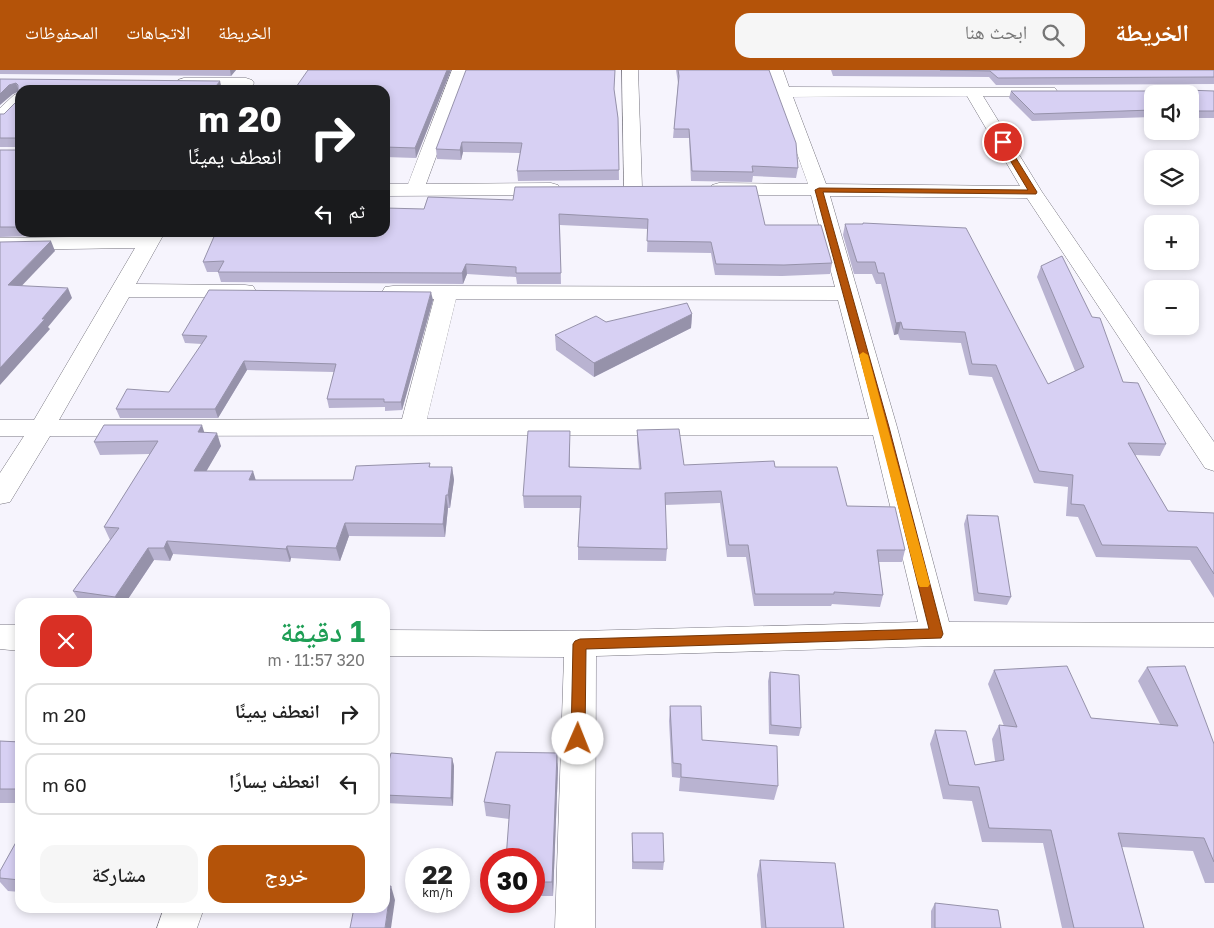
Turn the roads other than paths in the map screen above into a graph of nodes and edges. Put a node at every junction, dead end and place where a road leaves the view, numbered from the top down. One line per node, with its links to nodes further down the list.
1 (255, 70): 7 (street)
2 (460, 70): 19 (street)
3 (630, 70): 13 (street)
4 (774, 70): 9 (street)
5 (166, 82): 6 (street)
6 (212, 85)
7 (244, 85)
8 (1069, 91): 10 (street)
9 (783, 92): 10 (street); 20 (street)
10 (973, 92): 21 (street)
11 (15, 103): 12 (street)
12 (0, 117)
13 (633, 188): 15 (street); 16 (street)
14 (564, 189): 19 (street)
15 (613, 189)
16 (653, 189)
17 (702, 189): 20 (street)
18 (390, 190): 19 (street)
19 (415, 190)
20 (819, 190): 21 (street); 28 (street)
21 (1033, 192): 33 (street)
22 (152, 237): 23 (street); 24 (street)
23 (0, 244)
24 (122, 290): 25 (street); 31 (street)
25 (270, 291)
26 (368, 292): 27 (street)
27 (447, 292): 28 (street); 32 (street)
28 (846, 294): 29 (street)
29 (884, 427): 32 (street); 35 (street)
30 (0, 428): 31 (street)
31 (42, 428): 32 (street); 34 (street)
32 (412, 429)
33 (1214, 462)
34 (0, 495)
35 (937, 634): 36 (street); 40 (street)
36 (1214, 634)
37 (0, 637): 38 (street)
38 (15, 638)
39 (390, 643): 40 (street)
40 (580, 644): 43 (street)
41 (182, 913): 42 (street)
42 (177, 928)
43 (575, 928)

